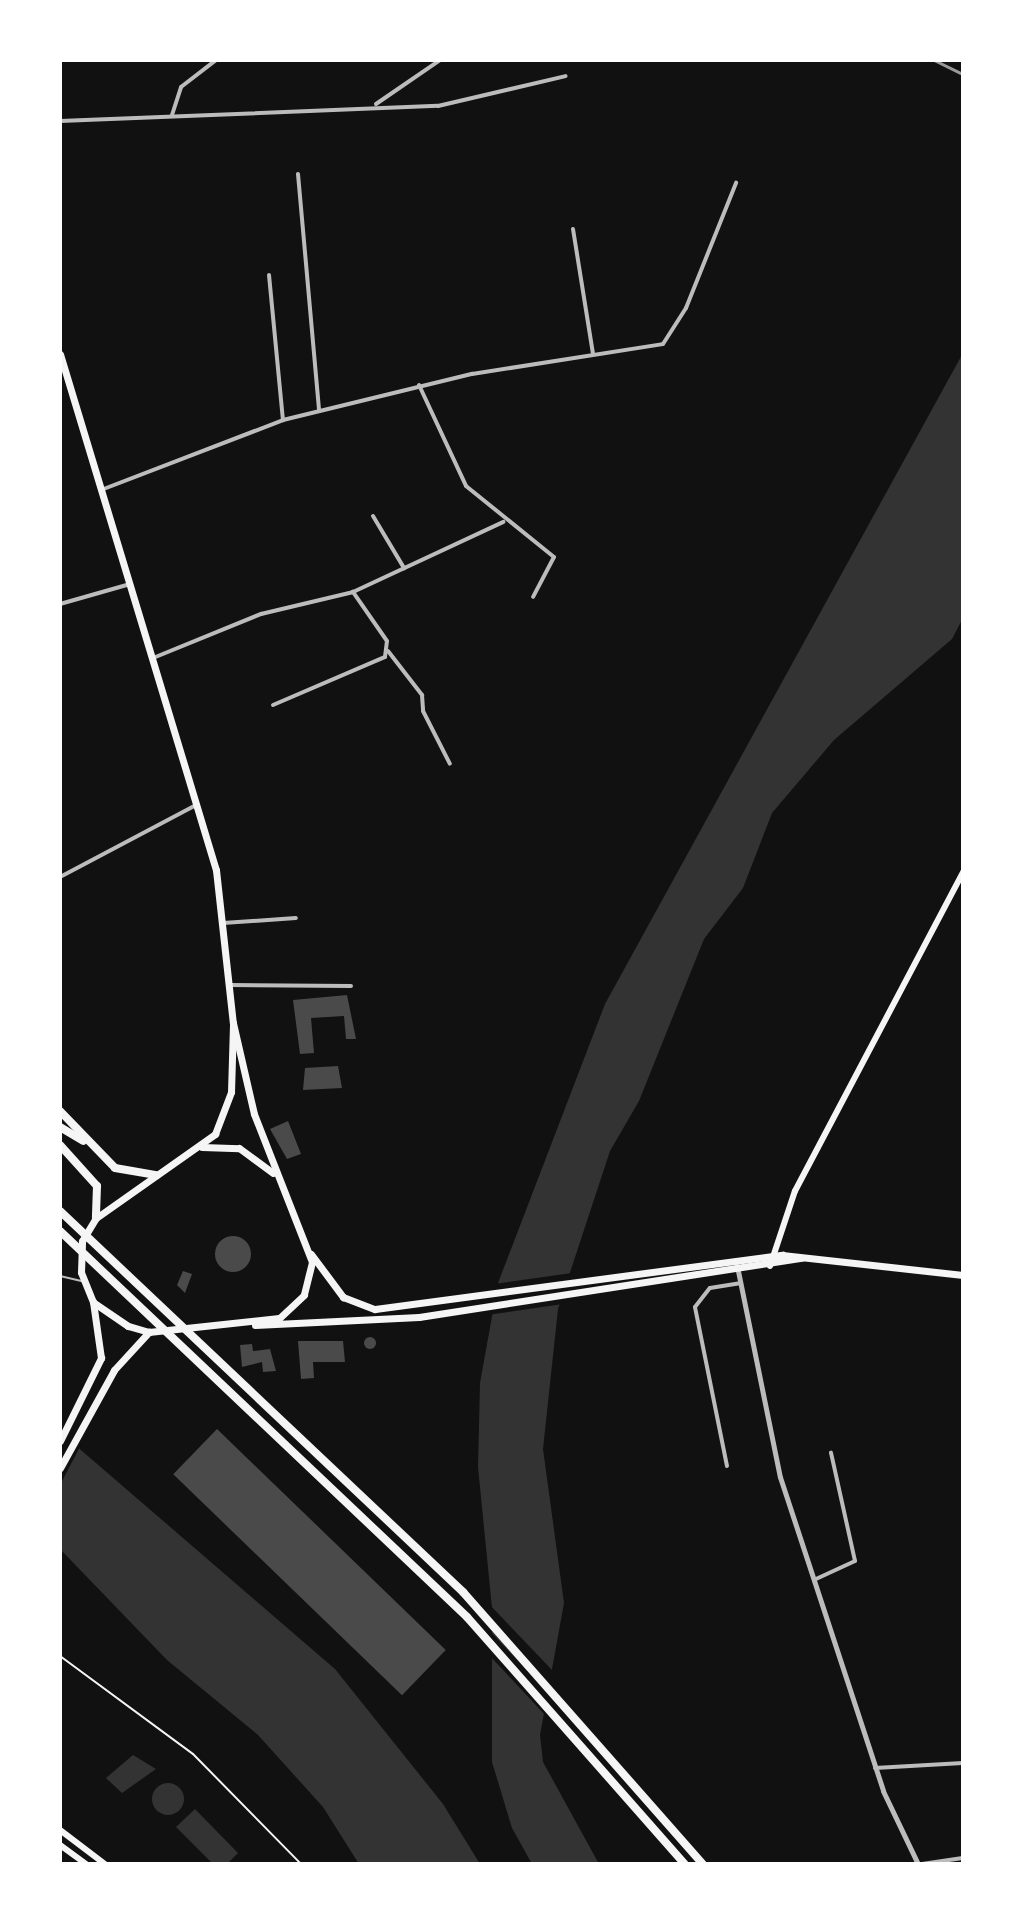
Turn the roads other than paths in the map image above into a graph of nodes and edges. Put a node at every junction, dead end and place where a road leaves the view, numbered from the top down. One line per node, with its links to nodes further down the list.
1 (216, 60): 5 (street)
2 (440, 60): 4 (street)
3 (566, 76): 4 (street)
4 (374, 106): 5 (street)
5 (172, 115): 6 (street)
6 (60, 121)
7 (298, 174): 14 (street)
8 (736, 183): 12 (street)
9 (573, 229): 12 (street)
10 (269, 275): 15 (street)
11 (60, 354): 16 (main road)
12 (593, 354): 13 (street)
13 (419, 385): 14 (street); 18 (street)
14 (319, 411): 15 (street)
15 (283, 420): 16 (street)
16 (101, 490): 20 (main road)
17 (373, 516): 19 (street)
18 (503, 522): 19 (street); 22 (street)
19 (404, 568): 21 (street)
20 (130, 584): 23 (street); 25 (main road)
21 (353, 592): 24 (street); 25 (street)
22 (533, 597)
23 (60, 604)
24 (387, 651): 26 (street); 27 (street)
25 (152, 658): 28 (main road)
26 (273, 705)
27 (450, 764)
28 (196, 805): 30 (street); 32 (main road)
29 (963, 872): 47 (main road)
30 (60, 877)
31 (296, 918): 32 (street)
32 (223, 923): 33 (main road)
33 (229, 986): 34 (street); 35 (main road)
34 (351, 986)
35 (233, 1023): 40 (main road); 42 (main road)
36 (60, 1111): 39 (highway)
37 (60, 1127): 39 (highway)
38 (61, 1148): 44 (highway)
39 (93, 1148): 41 (highway)
40 (200, 1148): 41 (main road); 42 (main road)
41 (156, 1175): 44 (main road)
42 (275, 1175): 46 (main road)
43 (60, 1211): 71 (highway)
44 (96, 1218): 53 (main road)
45 (60, 1231): 70 (highway)
46 (310, 1252): 49 (main road); 56 (main road)
47 (770, 1257): 48 (main road); 49 (main road); 50 (main road)
48 (801, 1258): 50 (main road); 51 (main road)
49 (737, 1266): 50 (main road); 54 (street); 56 (main road)
50 (770, 1266)
51 (963, 1275)
52 (60, 1276): 53 (lane)
53 (83, 1281): 55 (main road)
54 (740, 1283): 60 (street); 62 (street)
55 (93, 1302): 57 (main road); 58 (main road)
56 (255, 1325): 57 (main road)
57 (149, 1332): 61 (main road)
58 (60, 1441)
59 (831, 1453): 62 (street)
60 (727, 1466)
61 (60, 1468)
62 (816, 1579): 64 (street)
63 (963, 1763): 64 (street)
64 (875, 1768): 72 (street)
65 (60, 1830): 69 (main road)
66 (60, 1845): 68 (main road)
67 (963, 1858): 72 (street)
68 (86, 1864)
69 (105, 1864)
70 (685, 1864)
71 (703, 1864)
72 (920, 1864)

